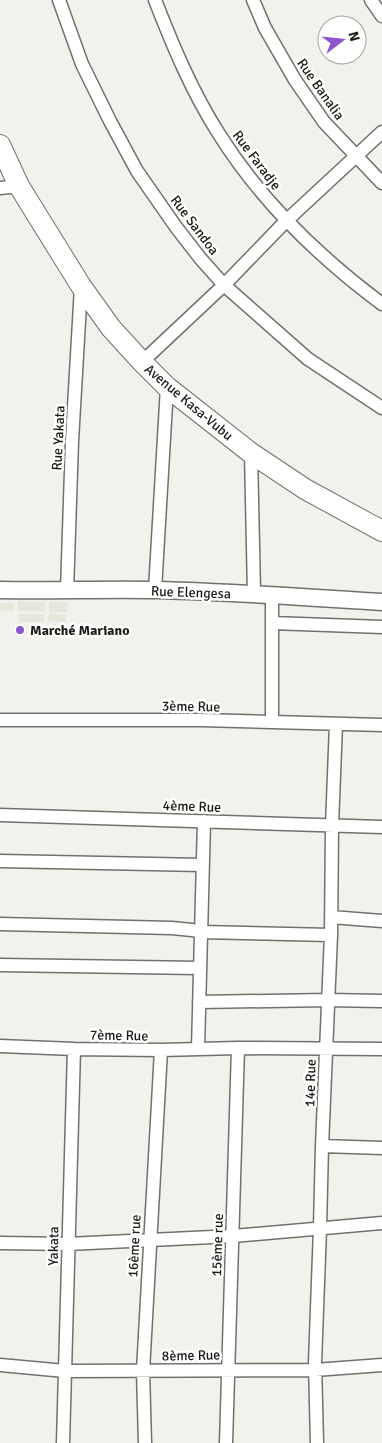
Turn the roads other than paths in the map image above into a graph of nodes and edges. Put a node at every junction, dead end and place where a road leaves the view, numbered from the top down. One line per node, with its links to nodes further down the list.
1 (59, 0): 13 (street, Rue Sandoa)
2 (154, 0): 11 (street, Rue Faradje)
3 (253, 0): 8 (street, Rue Banalia)
4 (371, 0): 5 (street)
5 (382, 16)
6 (382, 132): 8 (street)
7 (0, 145): 10 (main road, Avenue Kasa-Vubu)
8 (356, 156): 9 (street, Rue Banalia); 11 (street)
9 (382, 183)
10 (9, 187): 12 (main road, Avenue Kasa-Vubu)
11 (286, 222): 13 (street); 14 (street, Rue Faradje)
12 (81, 286): 15 (main road, Avenue Kasa-Vubu); 22 (street, Rue Yakata)
13 (224, 286): 15 (street); 17 (street, Rue Sandoa)
14 (382, 304)
15 (142, 362): 16 (main road, Avenue Kasa-Vubu)
16 (167, 387): 18 (main road, Avenue Kasa-Vubu); 21 (street)
17 (382, 408)
18 (252, 454): 19 (main road, Avenue Kasa-Vubu); 23 (street)
19 (382, 531)
20 (0, 590): 22 (street, Rue Elengesa)
21 (155, 590): 22 (street, Rue Elengesa); 23 (street, Rue Elengesa)
22 (67, 591)
23 (254, 593): 24 (street, Rue Elengesa)
24 (272, 594): 25 (street, Rue Elengesa); 26 (street)
25 (382, 602)
26 (272, 623): 27 (street); 29 (street)
27 (382, 627)
28 (0, 720): 29 (street, 3ème Rue)
29 (272, 722): 30 (street, 3ème Rue)
30 (336, 724): 31 (street, 3ème Rue); 34 (street, 14e Rue)
31 (382, 725)
32 (0, 815): 33 (street, 4ème Rue)
33 (204, 821): 34 (street, 4ème Rue); 37 (street)
34 (332, 826): 35 (street, 4ème Rue); 38 (street, 14e Rue)
35 (382, 828)
36 (0, 861): 37 (street)
37 (202, 865): 41 (street)
38 (331, 917): 39 (street); 42 (street, 14e Rue)
39 (382, 920)
40 (0, 924): 41 (street)
41 (201, 932): 42 (street); 44 (street)
42 (331, 935): 45 (street, 14e Rue)
43 (0, 965): 44 (street)
44 (199, 968): 47 (street)
45 (327, 1000): 46 (street); 47 (street); 52 (street, 14e Rue)
46 (382, 1001)
47 (199, 1002): 51 (street)
48 (0, 1046): 50 (street, 7ème Rue)
49 (238, 1048): 51 (street, 7ème Rue); 52 (street, 7ème Rue); 59 (street, 15ème rue)
50 (74, 1049): 54 (street, 7ème Rue); 62 (street, Yakata)
51 (198, 1049): 54 (street, 7ème Rue)
52 (326, 1049): 53 (street, 7ème Rue); 55 (street, 14e Rue)
53 (382, 1049)
54 (161, 1050): 60 (street, 16ème rue)
55 (322, 1146): 56 (street); 58 (street, 14e Rue)
56 (382, 1148)
57 (382, 1223): 58 (street)
58 (320, 1228): 59 (street); 66 (street, 14e Rue)
59 (233, 1236): 60 (street); 65 (street, 15ème rue)
60 (150, 1240): 62 (street); 68 (street, 16ème rue)
61 (0, 1243): 62 (street)
62 (68, 1244): 67 (street, Yakata)
63 (0, 1365): 67 (street, 8ème Rue)
64 (382, 1366): 66 (street, 8ème Rue)
65 (227, 1370): 66 (street, 8ème Rue); 68 (street, 8ème Rue); 71 (street, 15ème rue)
66 (315, 1370): 72 (street, 14e Rue)
67 (65, 1371): 68 (street, 8ème Rue); 69 (street, Yakata)
68 (143, 1371): 70 (street, 16ème rue)
69 (63, 1443)
70 (145, 1443)
71 (226, 1443)
72 (317, 1443)

